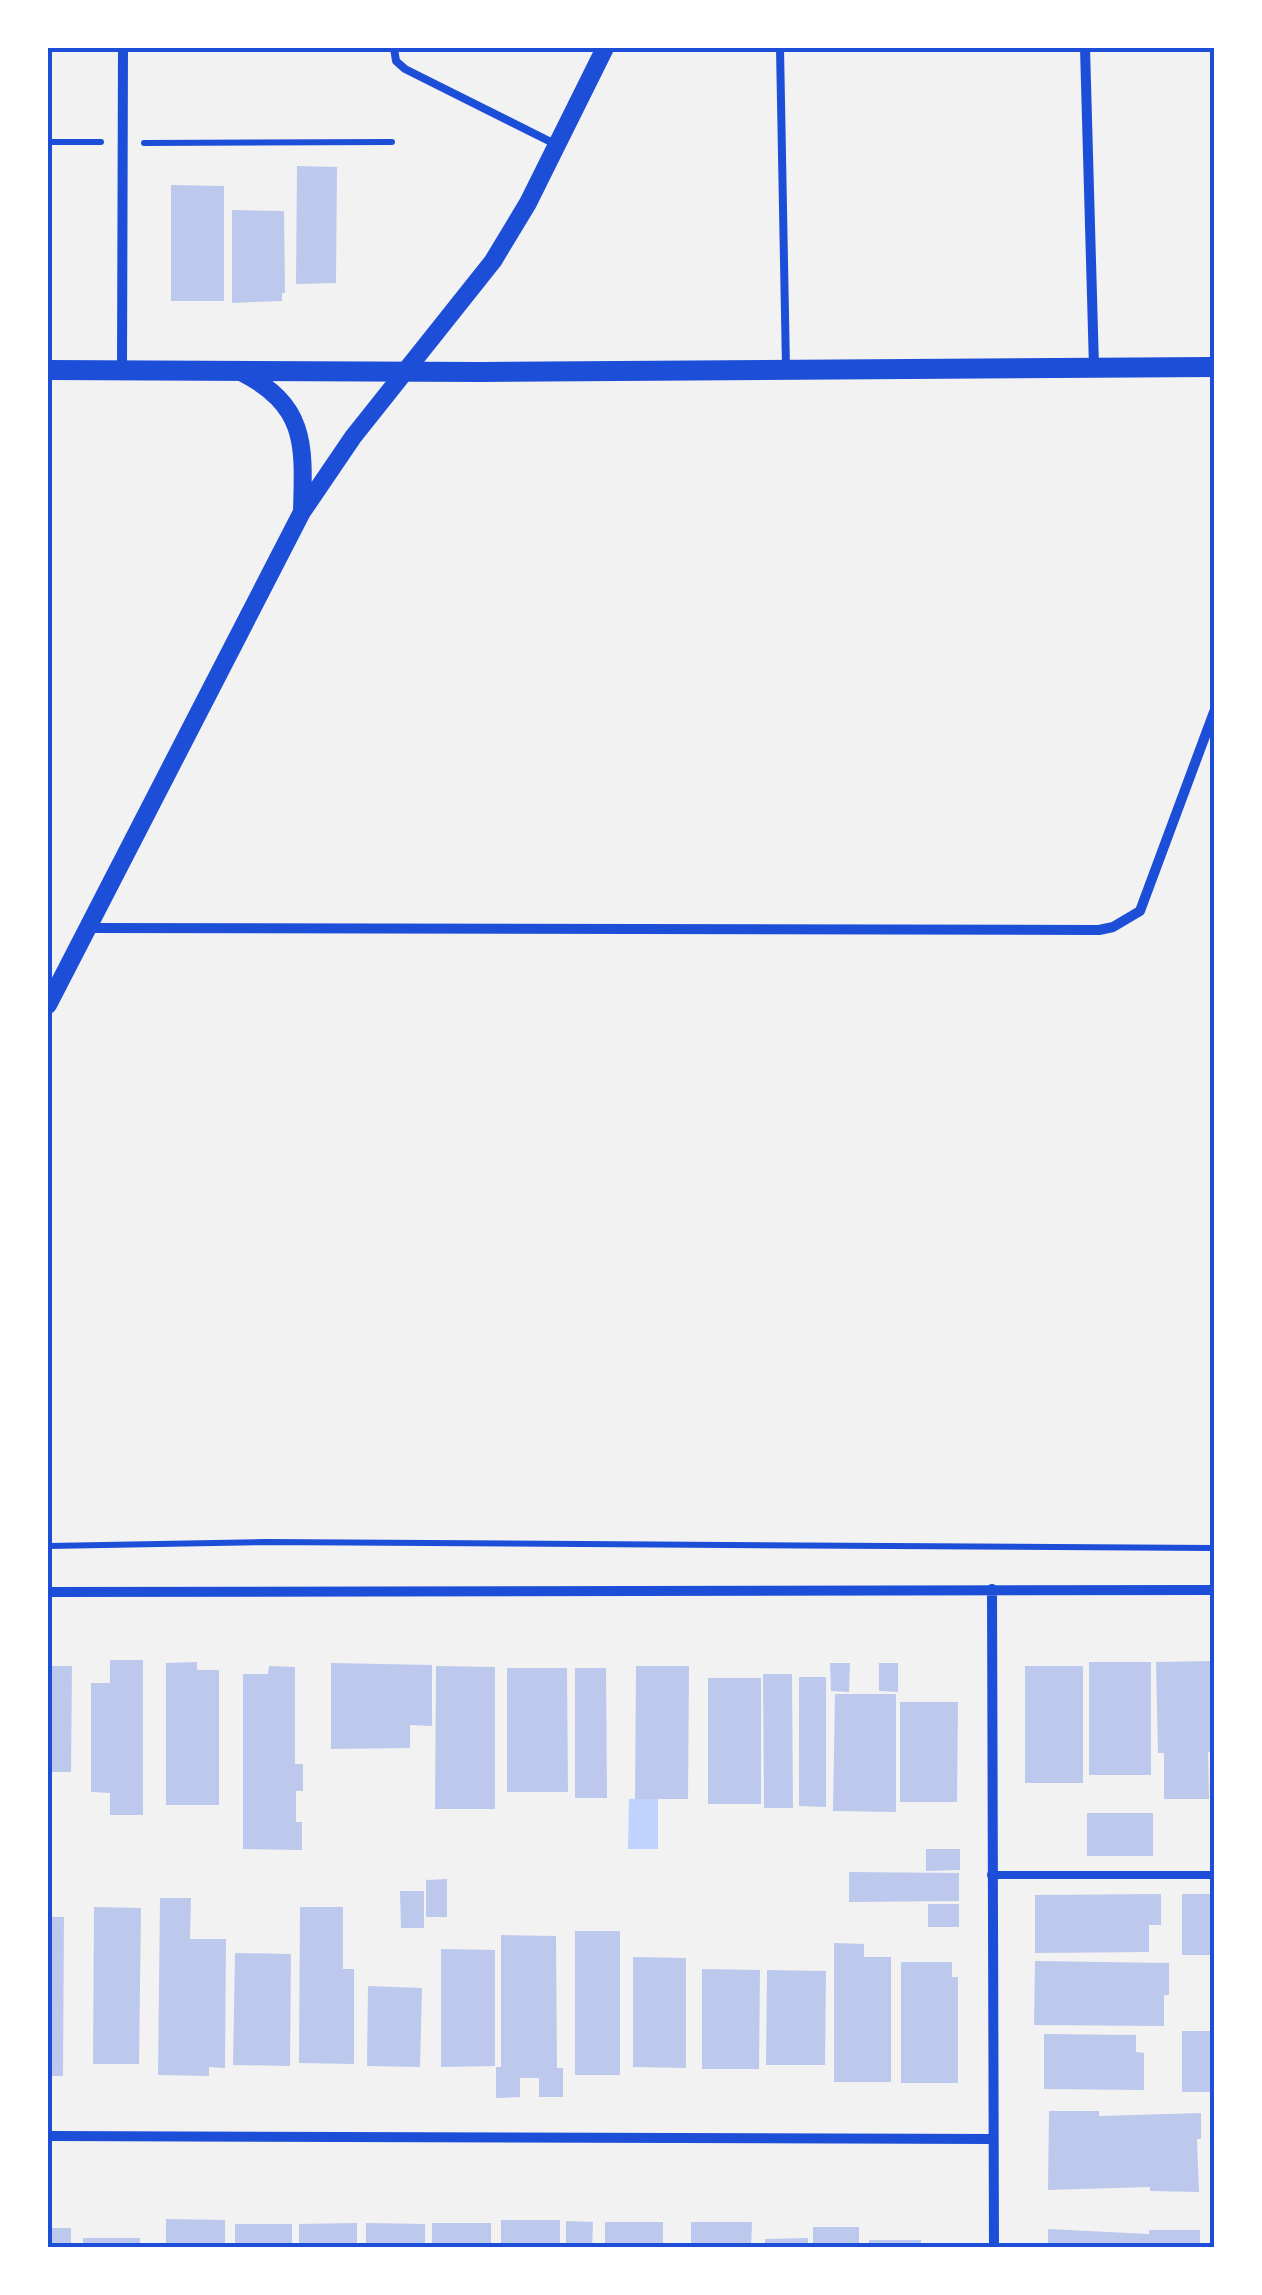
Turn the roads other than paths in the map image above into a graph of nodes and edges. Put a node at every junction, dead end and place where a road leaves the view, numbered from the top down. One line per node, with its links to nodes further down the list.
1 (124, 48): 10 (street)
2 (394, 48): 6 (lane)
3 (605, 48): 6 (street)
4 (780, 48): 11 (lane)
5 (1085, 48): 8 (street)
6 (556, 144): 13 (street)
7 (1214, 367): 8 (main road)
8 (1094, 368): 11 (main road)
9 (48, 370): 10 (main road)
10 (122, 370): 12 (main road)
11 (786, 370): 13 (main road)
12 (241, 372): 13 (main road); 14 (street)
13 (406, 372): 14 (street)
14 (302, 512): 16 (street)
15 (1214, 712): 16 (street)
16 (86, 928): 17 (street)
17 (48, 1005)
18 (992, 1589): 19 (street); 20 (street); 21 (street)
19 (1214, 1590)
20 (48, 1592)
21 (991, 1875): 22 (lane); 24 (street)
22 (1214, 1875)
23 (51, 2136): 24 (street)
24 (993, 2139): 25 (street)
25 (994, 2248)

